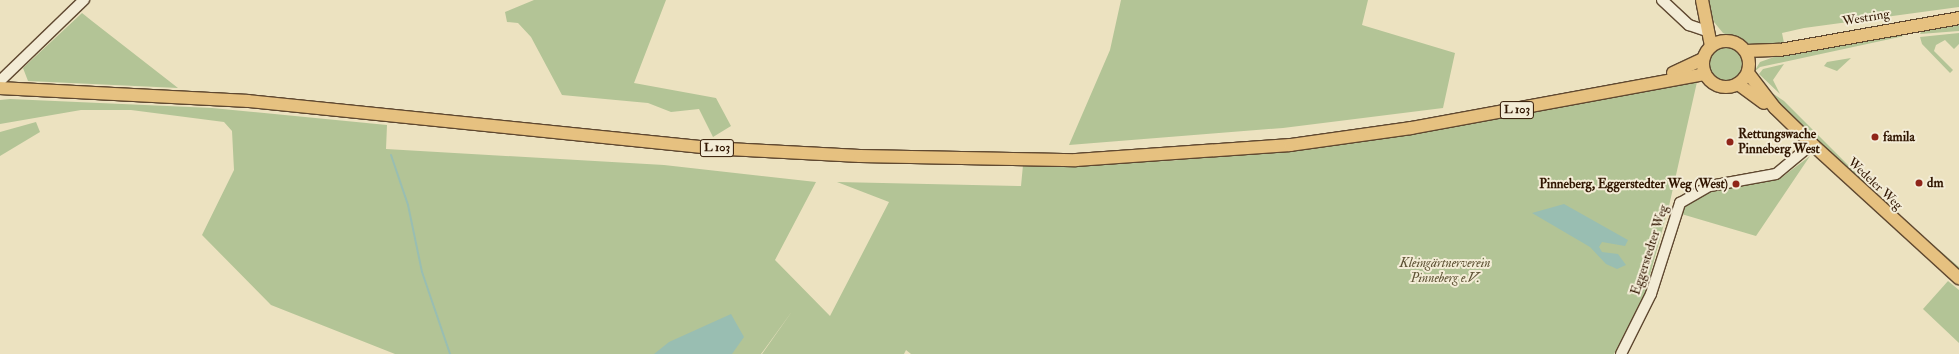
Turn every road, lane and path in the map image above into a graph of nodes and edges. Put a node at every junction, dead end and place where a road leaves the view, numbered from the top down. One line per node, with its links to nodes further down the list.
1 (84, 0): 13 (street)
2 (1662, 0): 5 (street)
3 (1703, 0): 5 (main road); 6 (main road)
4 (1959, 18): 8 (main road, Westring)
5 (1709, 32): 7 (main road)
6 (1726, 41): 7 (main road); 9 (main road)
7 (1711, 46): 10 (main road)
8 (1780, 50): 9 (main road, Westring); 11 (main road, Westring)
9 (1746, 51): 11 (main road)
10 (1703, 59): 12 (main road); 14 (main road, L 103)
11 (1748, 69): 15 (main road); 17 (main road, Wedeler Weg)
12 (1705, 74): 14 (main road, L 103); 15 (main road)
13 (0, 82)
14 (1646, 83): 16 (main road, L 103)
15 (1738, 84): 17 (main road, Wedeler Weg)
16 (0, 88)
17 (1775, 108): 18 (main road, Wedeler Weg)
18 (1812, 144): 19 (main road, Wedeler Weg); 20 (street, Eggerstedter Weg)
19 (1959, 278)
20 (1621, 354)

